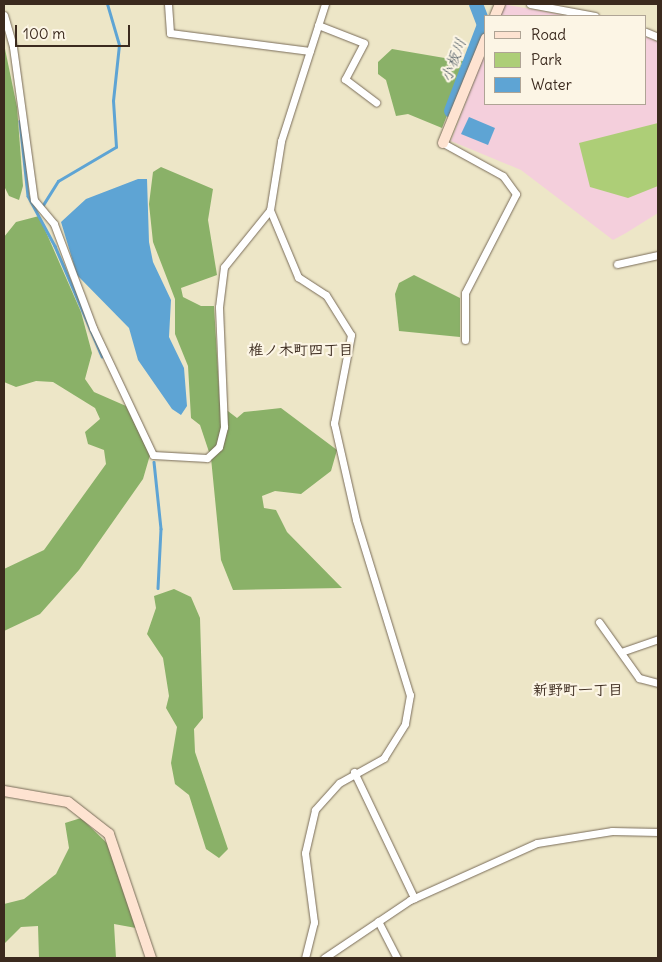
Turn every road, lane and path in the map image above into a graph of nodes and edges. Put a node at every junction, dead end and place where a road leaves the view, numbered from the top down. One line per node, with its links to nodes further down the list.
1 (168, 4): 8 (street)
2 (325, 4): 6 (street)
3 (530, 4): 5 (street)
4 (4, 15): 11 (street)
5 (590, 15)
6 (318, 25): 8 (street); 9 (street)
7 (484, 43): 10 (street)
8 (310, 51): 11 (street)
9 (376, 102)
10 (443, 143): 14 (street)
11 (270, 210): 19 (street)
12 (658, 255): 13 (street)
13 (617, 264)
14 (465, 340)
15 (599, 622): 17 (street)
16 (658, 639): 17 (street)
17 (621, 652): 18 (street)
18 (658, 683)
19 (354, 772): 22 (street); 25 (street)
20 (4, 791): 24 (street)
21 (658, 832): 22 (street)
22 (414, 898): 23 (street)
23 (378, 921): 26 (street); 27 (street)
24 (151, 958)
25 (305, 958)
26 (324, 958)
27 (397, 958)

